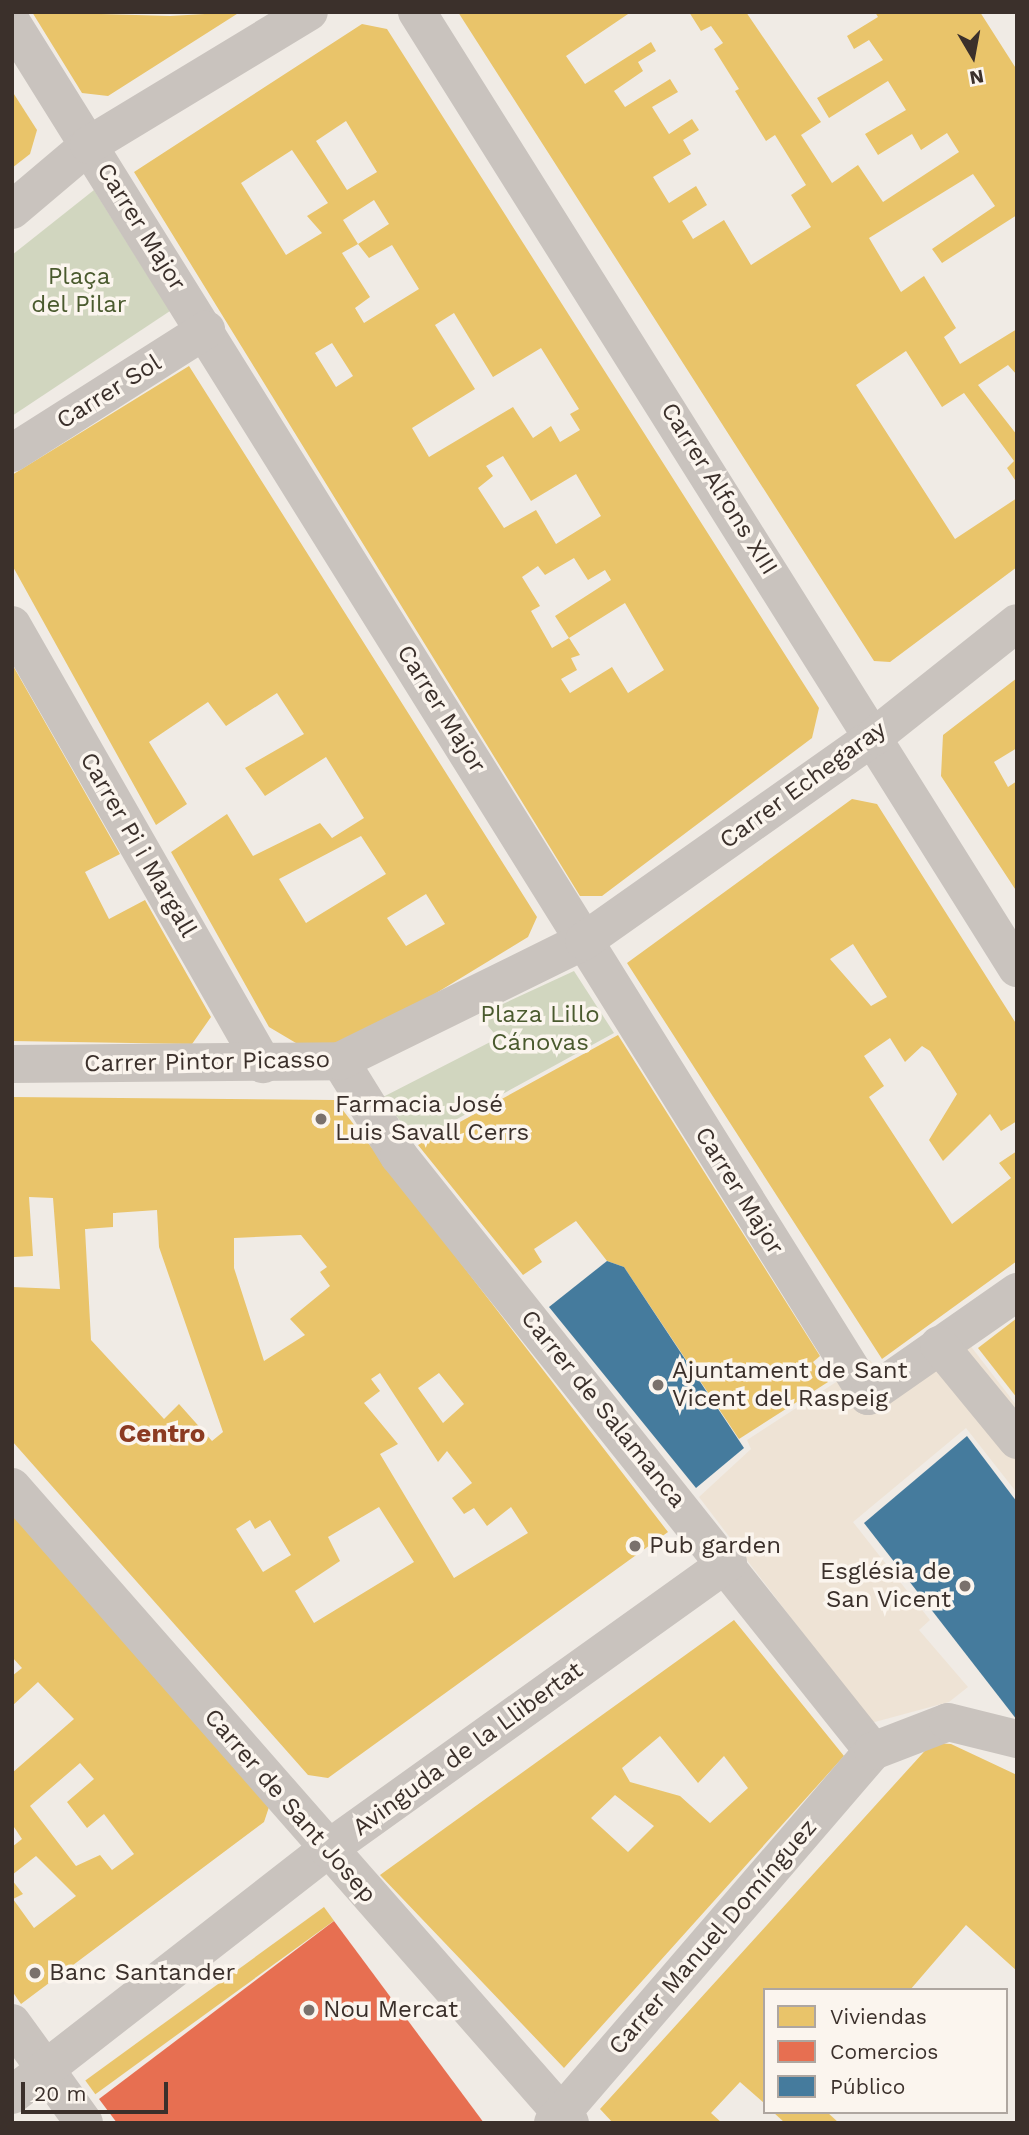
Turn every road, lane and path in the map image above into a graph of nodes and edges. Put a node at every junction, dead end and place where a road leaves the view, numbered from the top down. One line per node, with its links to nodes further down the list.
1 (309, 12): 4 (street)
2 (417, 12): 10 (street, Carrer Alfons XIII)
3 (12, 23): 4 (street, Carrer Major)
4 (89, 145): 5 (street); 6 (street, Carrer Major)
5 (12, 210)
6 (206, 330): 7 (street, Carrer Sol); 11 (street, Carrer Major)
7 (12, 453)
8 (1017, 623): 10 (street, Carrer Echegaray)
9 (12, 625): 15 (street, Carrer Pi i Margall)
10 (875, 736): 11 (street, Carrer Echegaray); 12 (street, Carrer Alfons XIII)
11 (584, 941): 13 (street, Carrer Pintor Picasso); 17 (street, Carrer Major)
12 (1017, 968)
13 (340, 1061): 15 (street, Carrer Pintor Picasso); 20 (street, Carrer de Salamanca)
14 (12, 1064): 15 (street, Carrer Pintor Picasso)
15 (263, 1064)
16 (1017, 1292): 17 (street)
17 (939, 1345): 18 (street)
18 (1017, 1440)
19 (12, 1487): 23 (street, Carrer de Sant Josep)
20 (728, 1563): 22 (street, Carrer de Salamanca); 23 (street, Avinguda de la Llibertat)
21 (1017, 1739): 22 (street)
22 (873, 1752): 27 (street, Carrer Manuel Domínguez)
23 (328, 1849): 25 (street, Avinguda de la Llibertat); 27 (street, Carrer de Sant Josep)
24 (12, 2024): 25 (street)
25 (45, 2069): 26 (street, Avinguda de la Llibertat); 28 (street)
26 (12, 2095)
27 (562, 2119)
28 (84, 2123)

